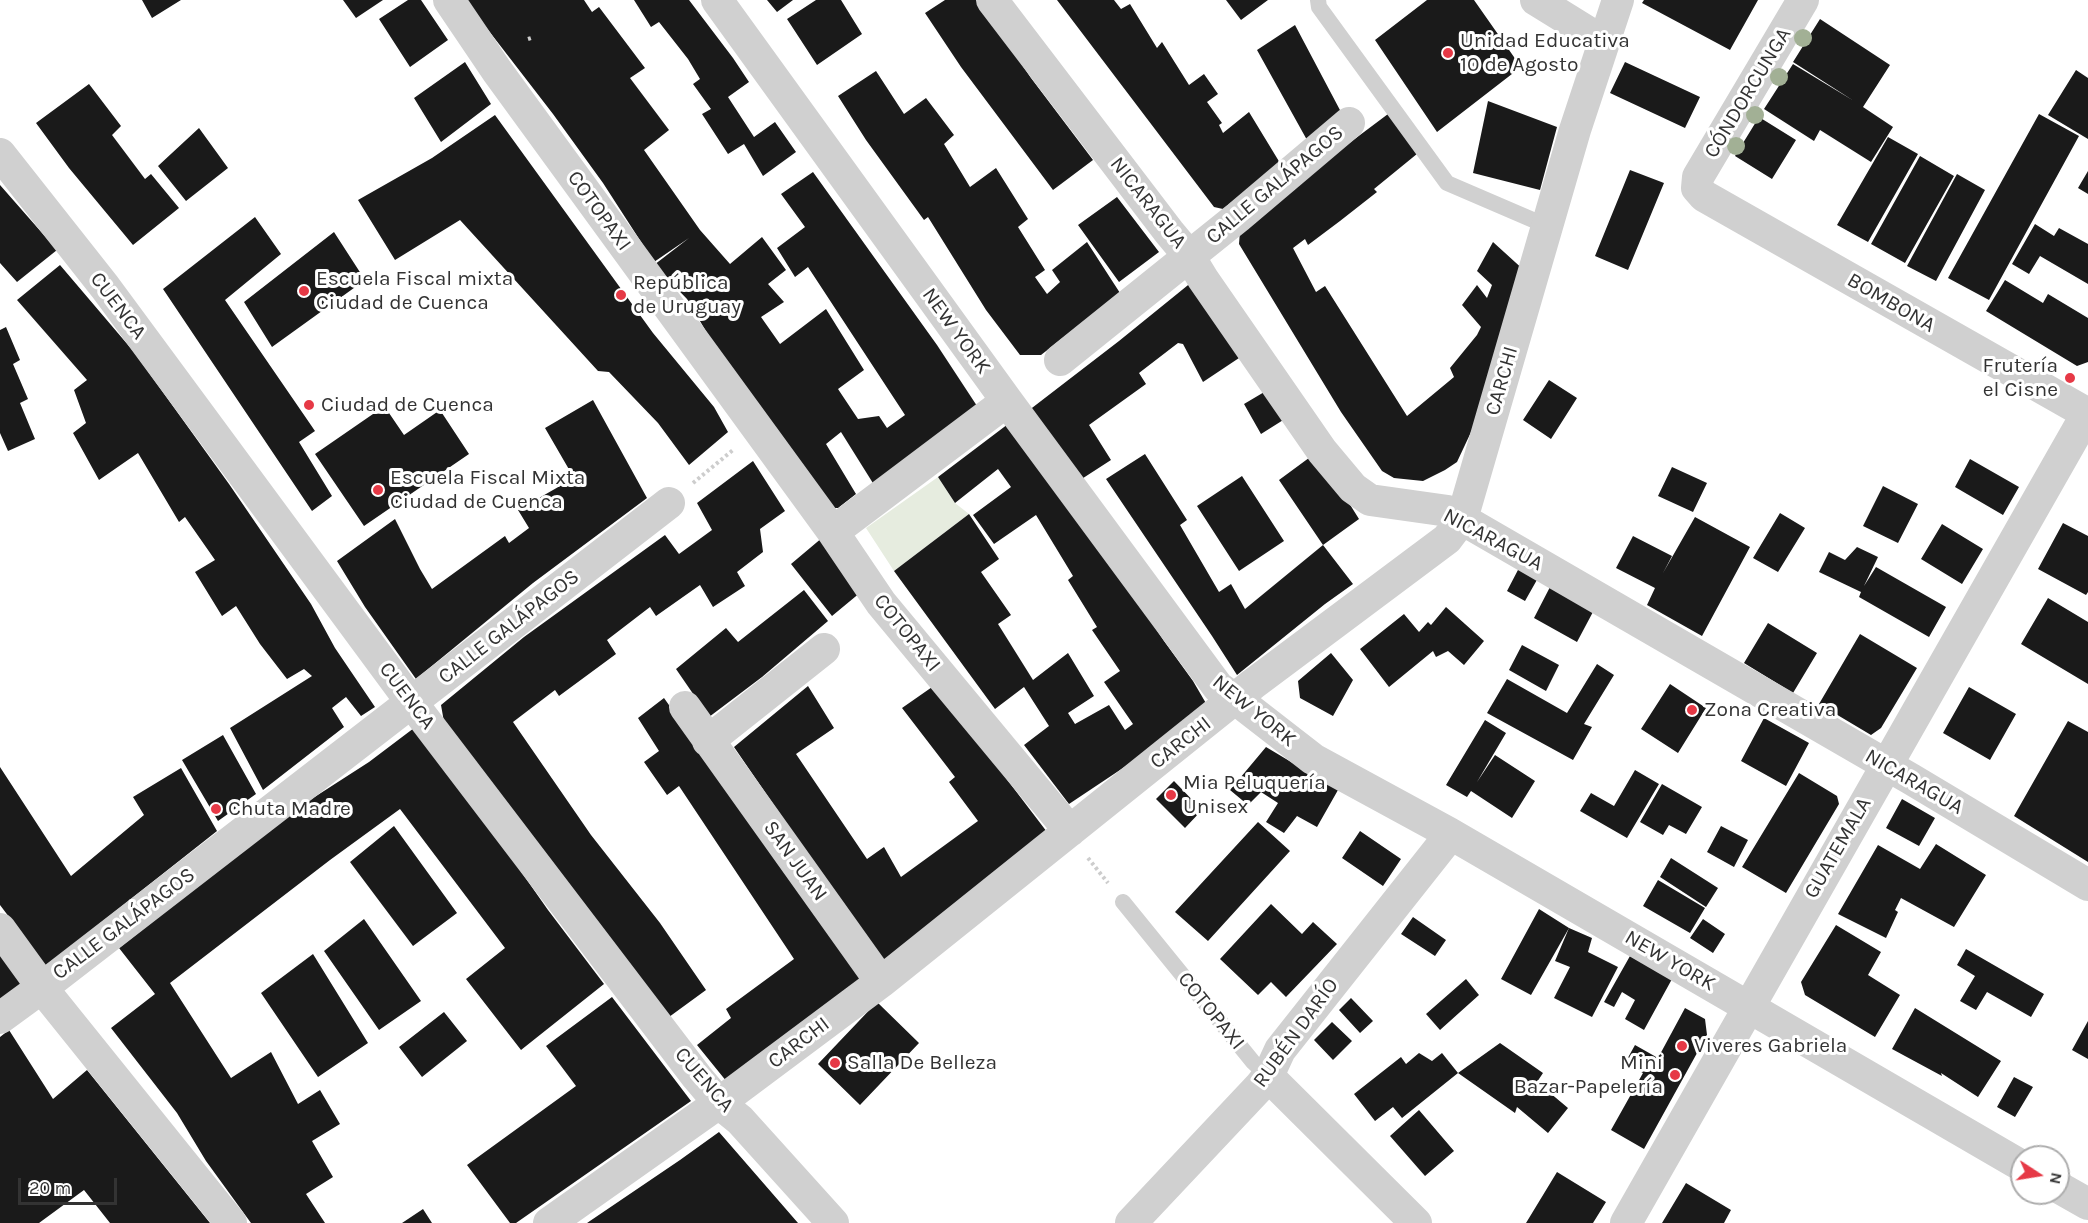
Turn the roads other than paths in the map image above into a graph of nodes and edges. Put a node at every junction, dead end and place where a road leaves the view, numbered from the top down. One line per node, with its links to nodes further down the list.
1 (449, 0): 19 (street, COTOPAXI)
2 (717, 0): 15 (street, NEW YORK)
3 (992, 0): 13 (street, NICARAGUA)
4 (1318, 0): 12 (lane)
5 (1536, 0): 8 (street)
6 (1618, 0): 8 (street, CARCHI)
7 (1803, 0): 11 (street, CÓNDORCUNGA)
8 (1604, 42): 12 (street, CARCHI)
9 (1349, 123): 13 (street, CALLE GALÁPAGOS)
10 (0, 154): 22 (street, CUENCA)
11 (1697, 188): 16 (street, BOMBONA)
12 (1547, 226): 18 (street, CARCHI)
13 (1189, 256): 14 (street, CALLE GALÁPAGOS); 18 (street, NICARAGUA)
14 (1060, 360)
15 (1007, 401): 19 (street); 21 (street, NEW YORK)
16 (2088, 413): 25 (street, GUATEMALA)
17 (669, 502): 22 (street, CALLE GALÁPAGOS)
18 (1462, 519): 21 (street, CARCHI); 25 (street, NICARAGUA)
19 (833, 532): 26 (street, COTOPAXI)
20 (824, 649): 24 (street)
21 (1236, 699): 26 (street, CARCHI); 27 (street, NEW YORK)
22 (412, 703): 32 (street, CALLE GALÁPAGOS); 36 (street, CUENCA)
23 (685, 706): 24 (street, SAN JUAN)
24 (708, 741): 31 (street, SAN JUAN)
25 (1886, 765): 28 (street, NICARAGUA); 33 (street, GUATEMALA)
26 (1070, 831): 31 (street, CARCHI)
27 (1449, 833): 33 (street, NEW YORK); 35 (street, RUBÉN DARÍO)
28 (2088, 885)
29 (1123, 902): 35 (lane, COTOPAXI)
30 (0, 929): 32 (street)
31 (881, 982): 36 (street, CARCHI)
32 (41, 987): 34 (street, CALLE GALÁPAGOS); 40 (street)
33 (1748, 1007): 37 (street, NEW YORK); 45 (street, GUATEMALA)
34 (0, 1017)
35 (1268, 1076): 43 (street, RUBÉN DARÍO); 44 (street, COTOPAXI)
36 (719, 1103): 41 (street, CARCHI); 42 (street, CUENCA)
37 (2010, 1159)
38 (2070, 1194): 39 (street)
39 (2088, 1204)
40 (231, 1223)
41 (549, 1223)
42 (833, 1223)
43 (1131, 1223)
44 (1416, 1223)
45 (1626, 1223)

